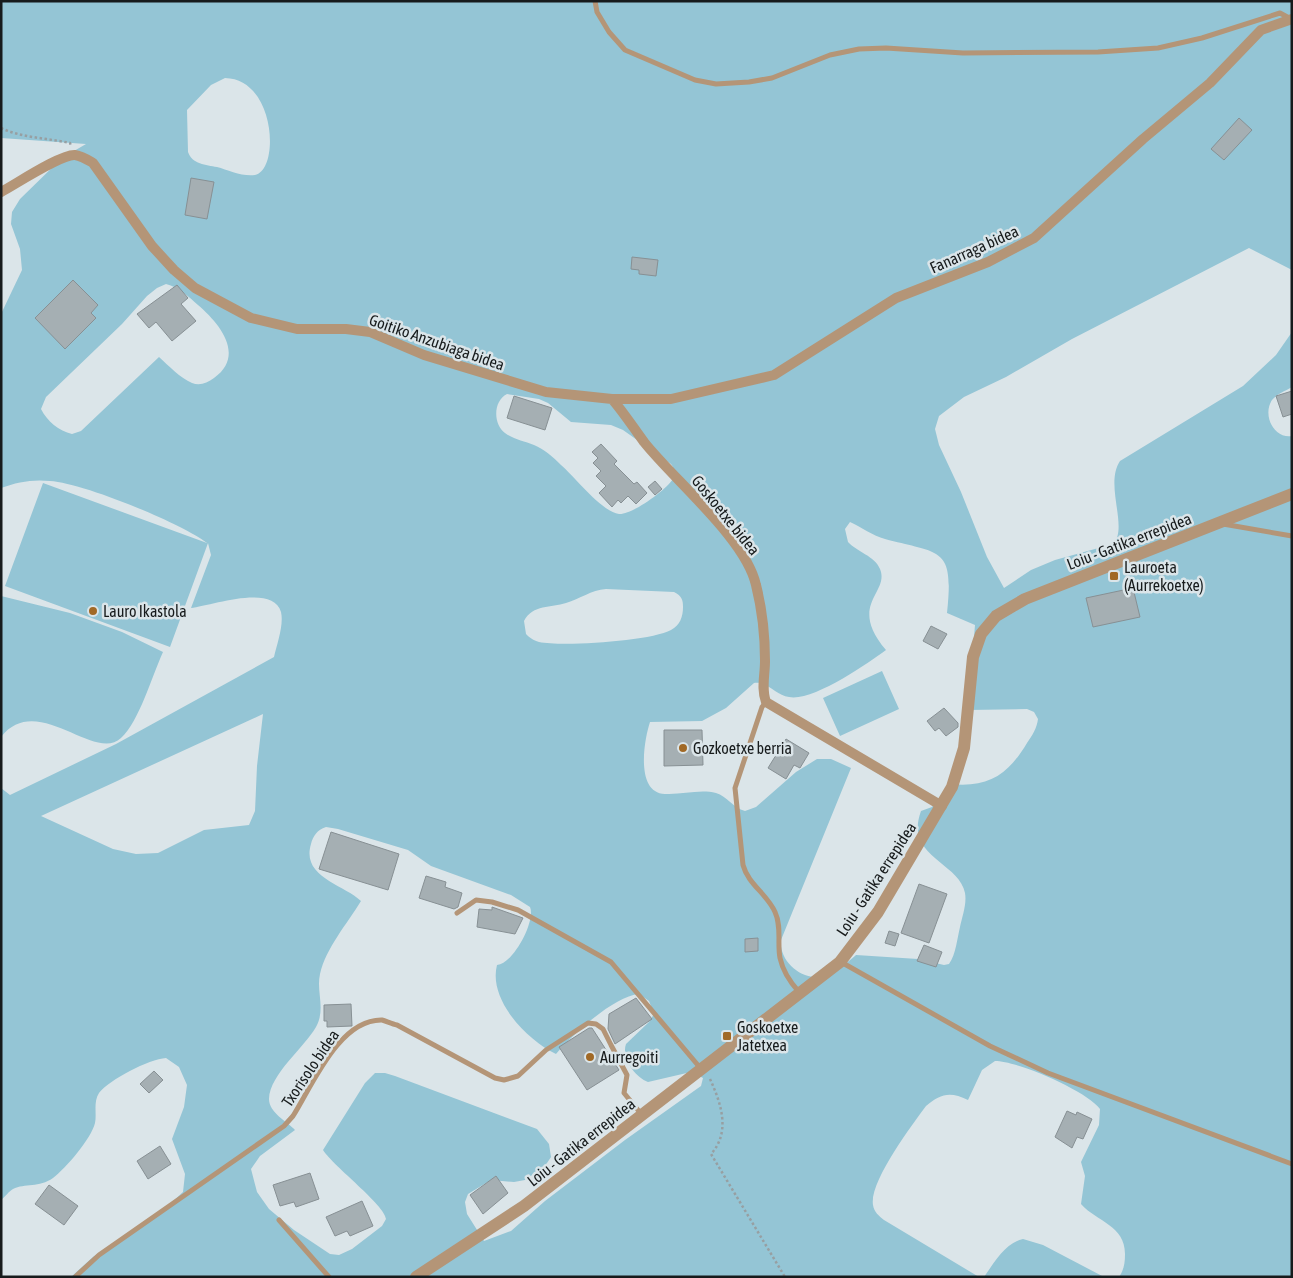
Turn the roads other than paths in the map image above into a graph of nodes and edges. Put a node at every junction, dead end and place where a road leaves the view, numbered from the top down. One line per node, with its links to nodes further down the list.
1 (595, 1): 2 (lane, Fanarraga bidea)
2 (1292, 19): 4 (street, Fanarraga bidea)
3 (1, 192): 4 (street, Goitiko Anzubiaga bidea)
4 (612, 399): 8 (street, Goskoetxe bidea)
5 (1292, 494): 6 (street, Loiu - Gatika errepidea)
6 (1220, 523): 7 (lane); 9 (street, Loiu - Gatika errepidea)
7 (1292, 536)
8 (766, 702): 9 (street); 12 (lane, Goskoetxe bidea)
9 (942, 806): 11 (street, Loiu - Gatika errepidea)
10 (457, 913): 13 (lane)
11 (840, 962): 12 (street, Loiu - Gatika errepidea); 15 (lane)
12 (801, 994): 13 (street, Loiu - Gatika errepidea)
13 (702, 1070): 14 (street, Loiu - Gatika errepidea)
14 (642, 1116): 17 (lane, Txorisolo bidea); 19 (street, Loiu - Gatika errepidea)
15 (1292, 1164)
16 (279, 1220): 18 (lane)
17 (76, 1277)
18 (329, 1277)
19 (416, 1277)

